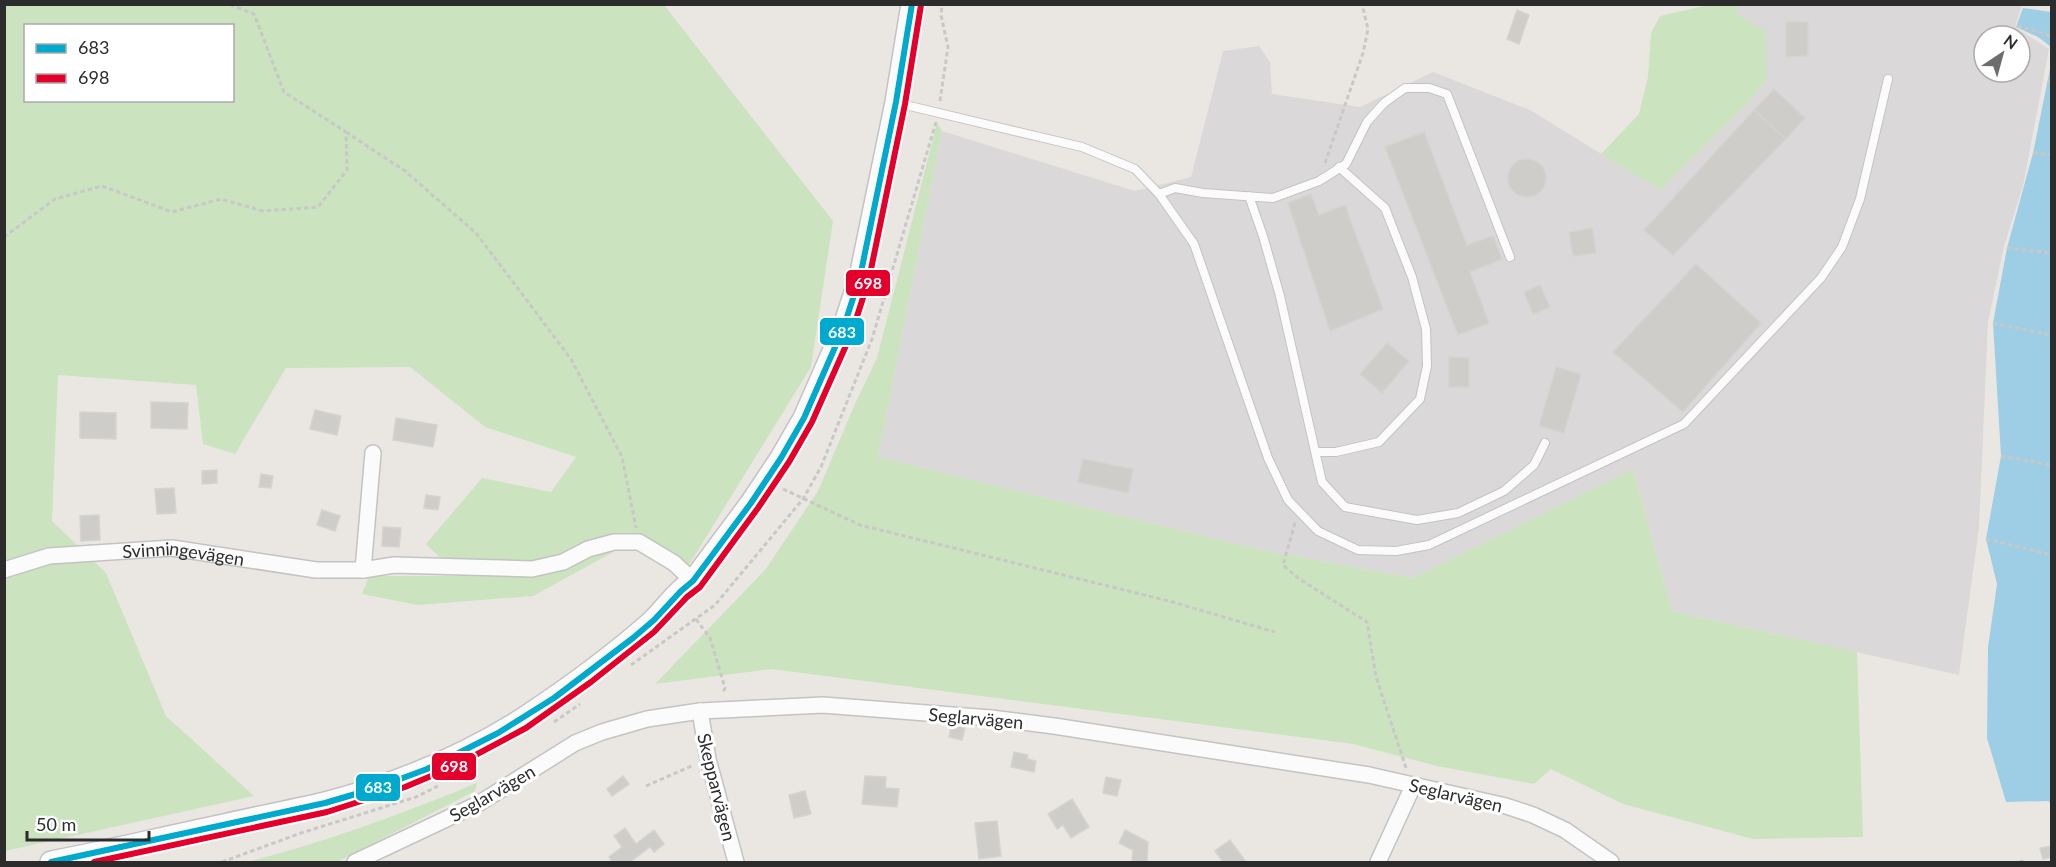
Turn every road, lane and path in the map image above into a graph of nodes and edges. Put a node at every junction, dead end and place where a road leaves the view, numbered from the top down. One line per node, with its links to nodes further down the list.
1 (228, 4): 10 (path)
2 (912, 4): 8 (main road)
3 (942, 4): 9 (path)
4 (1362, 4): 14 (path)
5 (2032, 30): 6 (path)
6 (2052, 36)
7 (1888, 79): 30 (lane)
8 (896, 102): 9 (lane); 28 (main road)
9 (939, 113): 15 (lane); 29 (path)
10 (346, 132): 17 (path); 32 (path)
11 (2033, 153): 12 (path)
12 (2052, 155)
13 (1340, 167): 14 (lane); 20 (lane); 24 (lane)
14 (1319, 181): 16 (lane)
15 (1159, 194): 16 (lane); 30 (lane)
16 (1249, 196): 24 (lane)
17 (4, 237)
18 (2007, 248): 19 (path)
19 (2052, 253)
20 (1510, 257)
21 (1993, 323): 22 (path)
22 (2052, 335)
23 (1545, 443): 24 (lane)
24 (1316, 452)
25 (373, 453): 35 (street)
26 (2001, 456): 27 (path)
27 (2052, 465)
28 (766, 482): 29 (path); 36 (main road)
29 (803, 498): 37 (path); 38 (path)
30 (1299, 512): 46 (path)
31 (1986, 539): 33 (path)
32 (639, 542): 35 (street, Svinningevägen); 36 (street)
33 (2052, 555)
34 (4, 570): 35 (street, Svinningevägen)
35 (363, 570)
36 (693, 580): 47 (main road)
37 (696, 619): 39 (path); 41 (path)
38 (1275, 632)
39 (625, 670)
40 (581, 704): 42 (path)
41 (707, 710): 43 (street, Skepparvägen); 46 (street, Seglarvägen); 49 (street, Seglarvägen)
42 (553, 722)
43 (708, 759): 45 (path); 50 (street, Skepparvägen)
44 (444, 783): 48 (path)
45 (646, 786)
46 (1413, 786): 51 (street); 52 (street, Seglarvägen)
47 (60, 862)
48 (222, 862)
49 (355, 862)
50 (736, 862)
51 (1378, 862)
52 (1611, 862)
53 (2019, 862): 54 (path)
54 (2026, 862)

